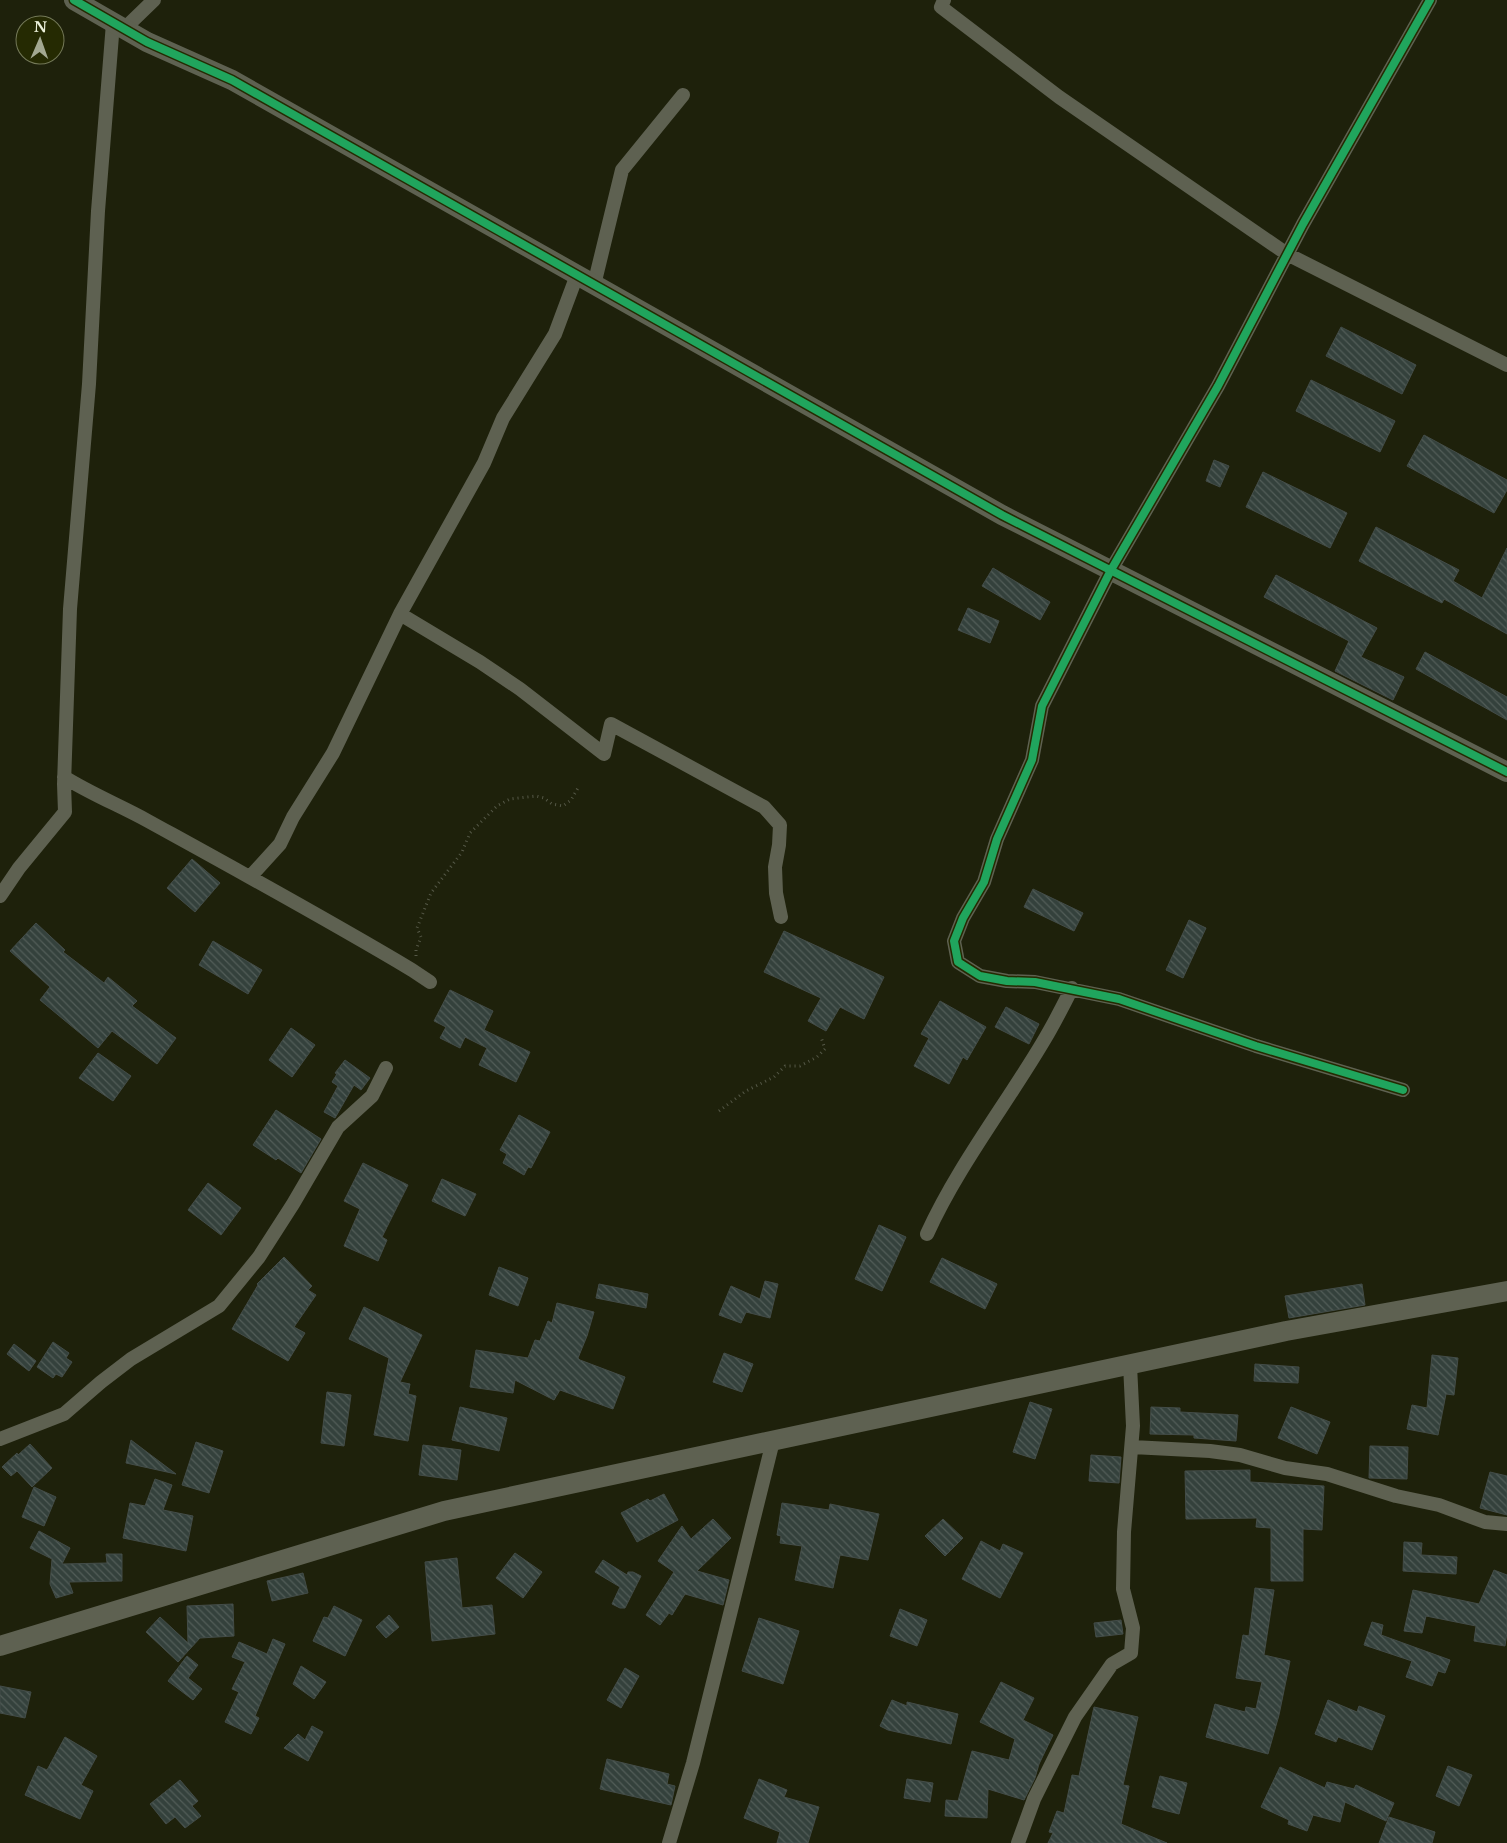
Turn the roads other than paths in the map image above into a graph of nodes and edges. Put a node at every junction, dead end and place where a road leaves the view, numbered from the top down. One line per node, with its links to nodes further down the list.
1 (74, 0): 5 (street)
2 (154, 0): 5 (street)
3 (944, 0): 7 (street)
4 (1430, 0): 7 (street)
5 (118, 26): 8 (street); 13 (street)
6 (683, 95): 8 (street)
7 (1287, 254): 9 (street); 10 (street)
8 (586, 280): 10 (street); 11 (street)
9 (1507, 365)
10 (1111, 570): 12 (street); 18 (street)
11 (400, 614): 14 (street); 16 (street)
12 (1507, 772)
13 (64, 778): 14 (street); 15 (street)
14 (250, 877): 17 (street)
15 (0, 896)
16 (781, 917)
17 (430, 982)
18 (1072, 988): 20 (street); 21 (street)
19 (386, 1068): 24 (street)
20 (1403, 1090)
21 (927, 1234)
22 (1507, 1291): 23 (street)
23 (1130, 1365): 25 (street); 26 (street)
24 (0, 1439)
25 (773, 1441): 28 (street); 29 (street)
26 (1132, 1447): 27 (street); 30 (street)
27 (1507, 1524)
28 (0, 1646)
29 (669, 1843)
30 (1018, 1843)

